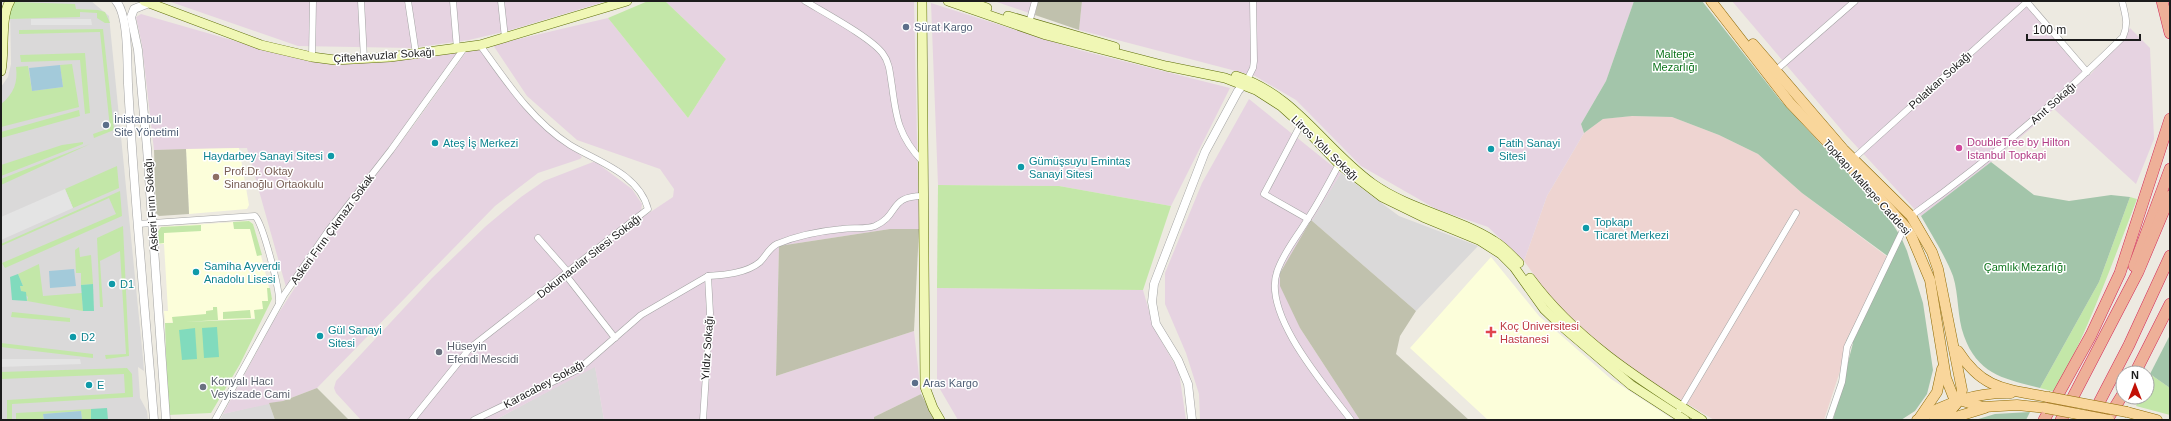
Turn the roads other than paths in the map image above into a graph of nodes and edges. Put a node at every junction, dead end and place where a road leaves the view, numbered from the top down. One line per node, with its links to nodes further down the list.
1 (10, 1): 30 (main road)
2 (116, 1): 47 (street, Askeri Fırın Sokağı)
3 (313, 1): 28 (street)
4 (362, 1): 29 (street)
5 (408, 1): 27 (street)
6 (453, 1): 26 (street)
7 (501, 1): 24 (street)
8 (627, 1): 24 (main road, Çiftehavuzlar Sokağı)
9 (805, 1): 38 (street)
10 (922, 1): 38 (main road)
11 (948, 1): 22 (main road, Litros Yolu Sokağı)
12 (968, 1): 22 (main road, Litros Yolu Sokağı)
13 (1035, 1): 22 (street)
14 (1253, 1): 33 (street)
15 (1711, 1): 32 (main road, Topkapı Maltepe Caddesi)
16 (1720, 1): 32 (main road, Topkapı Maltepe Caddesi)
17 (1856, 1): 32 (street)
18 (2122, 1): 31 (street, Anıt Sokağı)
19 (2162, 1): 23 (highway)
20 (147, 2): 28 (main road, Çiftehavuzlar Sokağı); 46 (street, Askeri Fırın Sokağı)
21 (2027, 2): 31 (street); 37 (street, Polatkan Sokağı)
22 (1028, 26): 33 (main road, Litros Yolu Sokağı)
23 (2170, 33)
24 (504, 38): 25 (main road, Çiftehavuzlar Sokağı)
25 (480, 45): 26 (main road, Çiftehavuzlar Sokağı); 53 (street, Dokumacılar Sitesi Sokağı)
26 (461, 48): 27 (main road, Çiftehavuzlar Sokağı); 58 (street, Askeri Fırın Çıkmazı Sokak)
27 (416, 54): 29 (main road, Çiftehavuzlar Sokağı)
28 (312, 57): 29 (main road, Çiftehavuzlar Sokağı)
29 (364, 59)
30 (1, 71)
31 (2087, 72): 44 (street, Anıt Sokağı)
32 (1772, 73): 37 (main road, Topkapı Maltepe Caddesi); 48 (main road, Topkapı Maltepe Caddesi)
33 (1245, 82): 35 (main road, Litros Yolu Sokağı); 51 (main road, Litros Yolu Sokağı); 77 (street)
34 (2170, 119): 50 (highway)
35 (1302, 124): 39 (main road, Litros Yolu Sokağı); 45 (street)
36 (2170, 144): 50 (highway)
37 (1853, 159): 44 (main road, Topkapı Maltepe Caddesi)
38 (923, 162): 41 (main road)
39 (1339, 164): 45 (street); 51 (main road, Litros Yolu Sokağı)
40 (2170, 169): 57 (highway)
41 (923, 196): 54 (street, Karacabey Sokağı); 76 (main road)
42 (2170, 196): 57 (highway)
43 (1796, 213): 68 (street)
44 (1910, 216): 48 (main road); 61 (main road, Topkapı Maltepe Caddesi)
45 (1308, 219): 78 (street)
46 (152, 223): 47 (street); 55 (street, Askeri Fırın Sokağı); 58 (street)
47 (138, 224): 56 (street, Askeri Fırın Sokağı)
48 (1905, 226): 62 (main road, Topkapı Maltepe Caddesi); 81 (street)
49 (538, 238): 53 (street)
50 (2132, 241): 84 (highway)
51 (1493, 244): 68 (main road, Litros Yolu Sokağı)
52 (2170, 256): 86 (highway)
53 (566, 273): 60 (street); 73 (street, Dokumacılar Sitesi Sokağı)
54 (708, 276): 60 (street, Karacabey Sokağı); 75 (street, Yıldız Sokağı)
55 (157, 282): 56 (street); 71 (street, Askeri Fırın Sokağı)
56 (143, 283): 70 (street, Askeri Fırın Sokağı)
57 (2126, 295): 85 (highway)
58 (279, 304): 72 (street, Askeri Fırın Çıkmazı Sokak)
59 (2170, 304): 63 (highway)
60 (615, 338): 74 (street, Karacabey Sokağı)
61 (1955, 346): 64 (main road); 65 (main road, Topkapı Maltepe Caddesi)
62 (1943, 359): 65 (main road, Topkapı Maltepe Caddesi); 69 (main road)
63 (2139, 365)
64 (2021, 393): 65 (main road); 88 (main road, bridge)
65 (1959, 400): 67 (main road); 69 (main road); 82 (main road)
66 (2117, 405): 87 (highway)
67 (1991, 407): 83 (main road); 87 (main road, bridge)
68 (1679, 411): 79 (main road, Litros Yolu Sokağı); 80 (main road, Litros Yolu Sokağı)
69 (1918, 419)
70 (154, 420)
71 (166, 420)
72 (215, 420)
73 (412, 420)
74 (474, 420)
75 (703, 420)
76 (940, 420)
77 (1192, 420)
78 (1351, 420)
79 (1685, 420)
80 (1702, 420)
81 (1829, 420)
82 (1934, 420)
83 (1946, 420)
84 (2044, 420)
85 (2061, 420)
86 (2090, 420)
87 (2108, 420)
88 (2157, 420)

